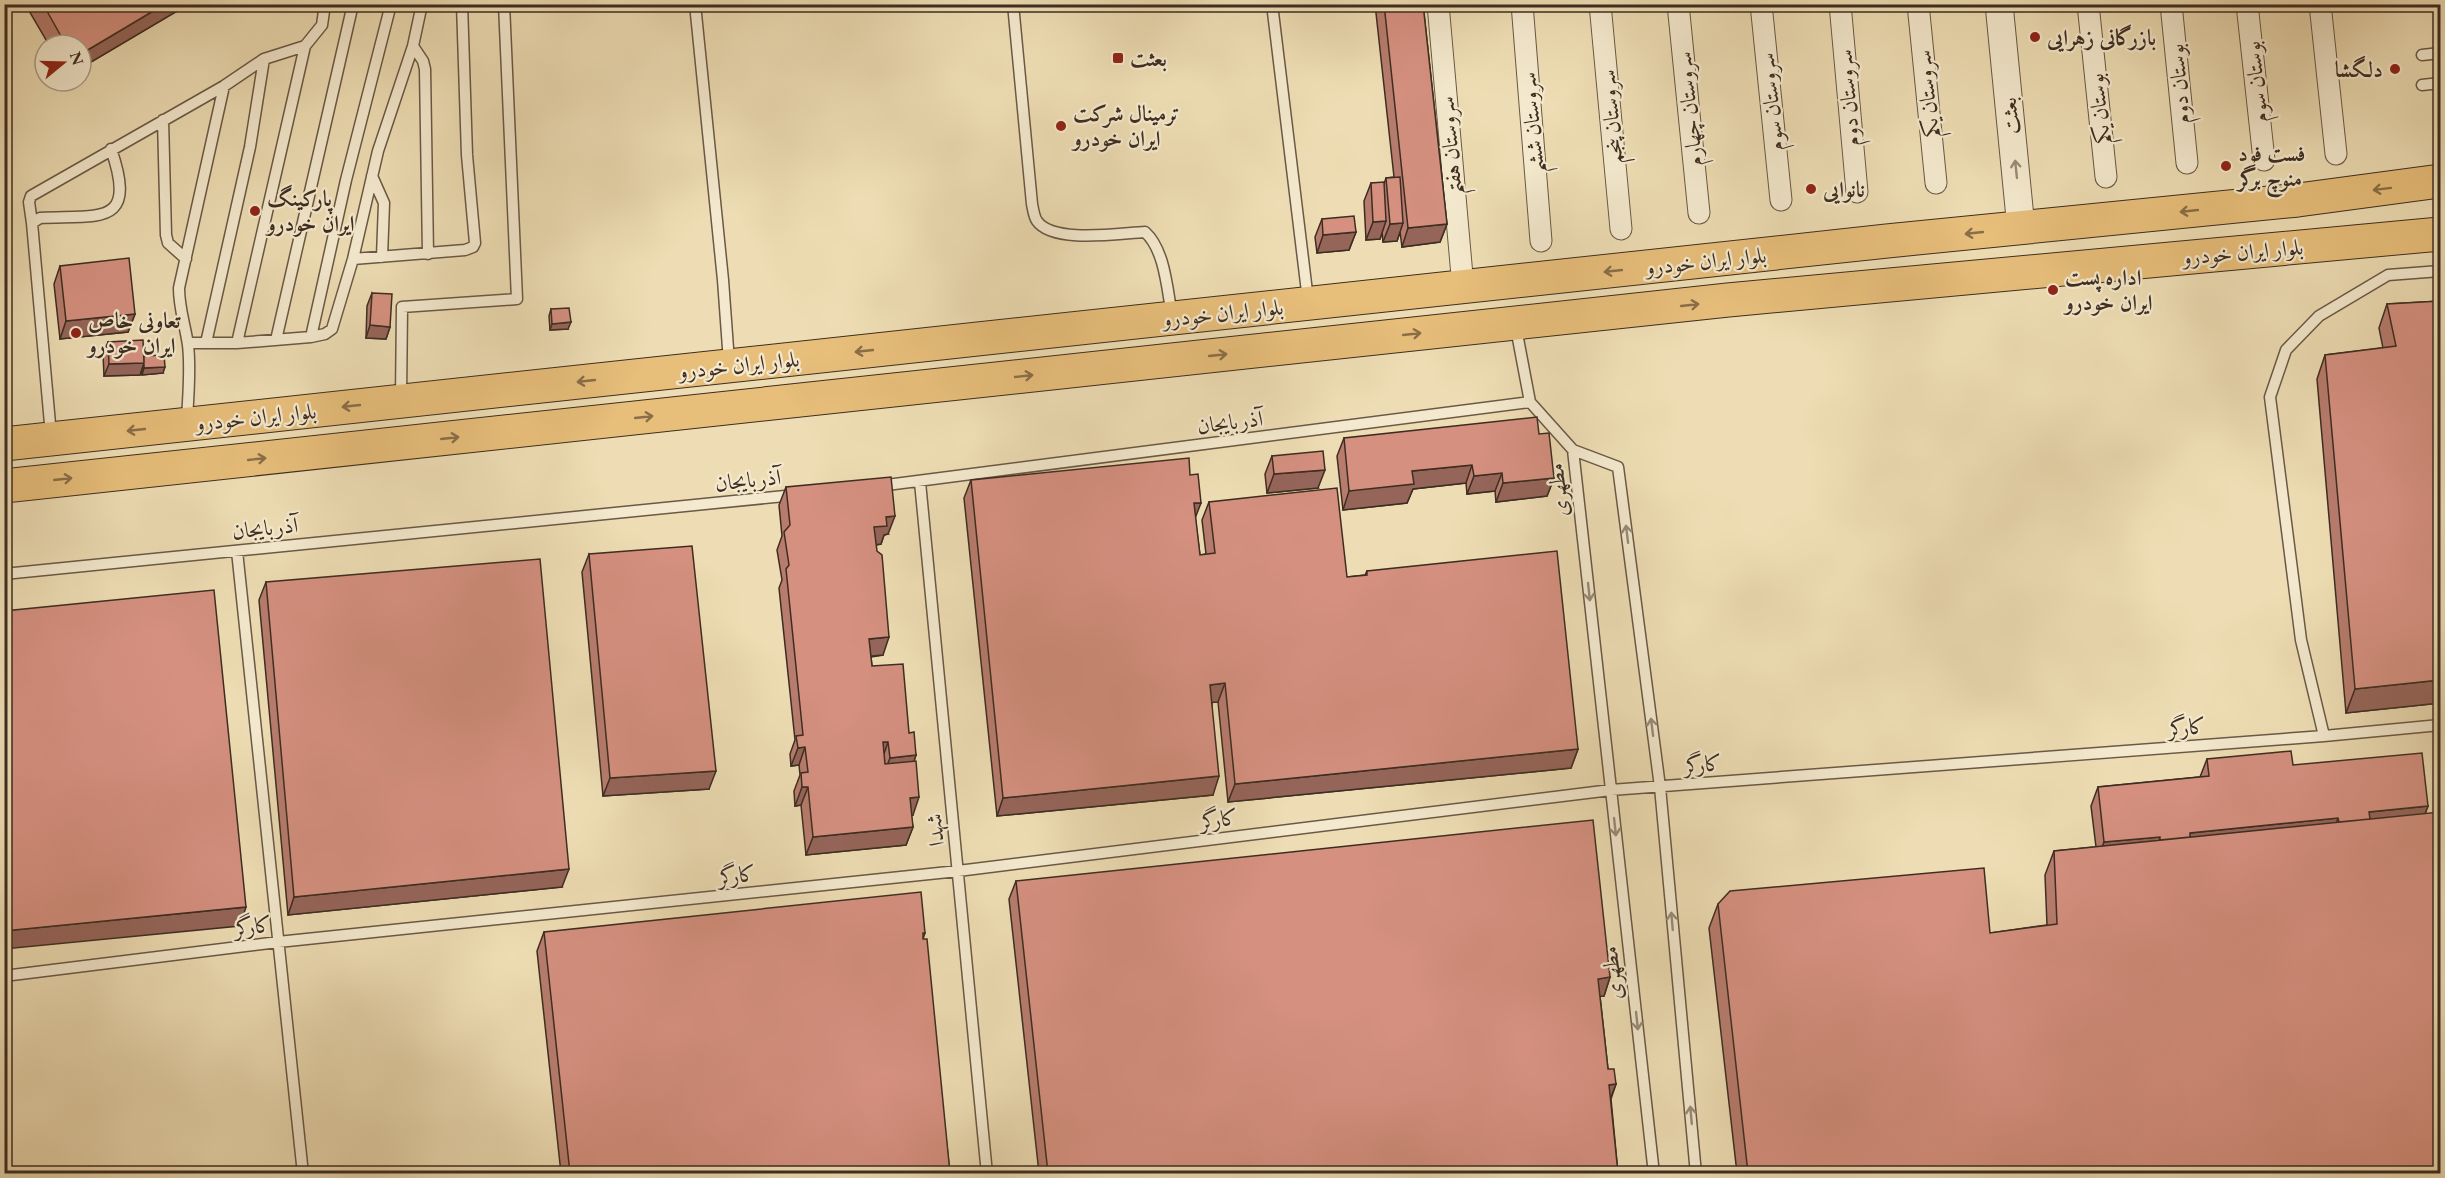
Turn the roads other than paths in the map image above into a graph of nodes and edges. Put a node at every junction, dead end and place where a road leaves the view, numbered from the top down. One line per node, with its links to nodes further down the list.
1 (325, 4): 22 (lane)
2 (353, 4): 57 (lane)
3 (391, 4): 56 (lane)
4 (422, 4): 23 (lane)
5 (462, 4): 47 (lane)
6 (504, 4): 66 (lane)
7 (695, 4): 63 (lane)
8 (1013, 4): 54 (lane)
9 (1272, 4): 53 (lane)
10 (1438, 4): 52 (street, سروستان هفتم)
11 (1522, 4): 46 (street, سروستان ششم)
12 (1600, 4): 44 (street, سروستان پنجم)
13 (1678, 4): 41 (street, سروستان چهارم)
14 (1761, 4): 40 (street, سروستان سوم)
15 (1840, 4): 39 (street, سروستان دوم)
16 (1918, 4): 38 (street, سروستان یکم)
17 (1999, 4): 43 (street, بعثت, one-way to 17)
18 (2088, 4): 36 (street, بوستان یکم)
19 (2171, 4): 34 (street, بوستان دوم)
20 (2247, 4): 33 (street, بوستان سوم)
21 (2320, 4): 32 (street)
22 (305, 46): 26 (lane); 61 (lane)
23 (413, 46): 35 (lane); 47 (lane)
24 (2440, 53): 25 (lane)
25 (2422, 55)
26 (264, 59): 29 (lane); 60 (lane)
27 (2440, 83): 28 (lane)
28 (2422, 85)
29 (224, 86): 30 (lane); 49 (lane)
30 (163, 120): 31 (lane); 49 (lane)
31 (111, 149): 42 (lane); 42 (lane)
32 (2336, 154)
33 (2264, 160)
34 (2187, 163)
35 (372, 176): 48 (lane); 50 (lane)
36 (2106, 177)
37 (2440, 181): 43 (main road, بلوار ایران خودرو, one-way to 43)
38 (1936, 183)
39 (1857, 192)
40 (1781, 200)
41 (1700, 213)
42 (32, 223): 69 (lane)
43 (2021, 228): 52 (main road, بلوار ایران خودرو, one-way to 52)
44 (1621, 229)
45 (2440, 234): 55 (main road, بلوار ایران خودرو, one-way to 45)
46 (1541, 242)
47 (428, 254): 48 (lane)
48 (382, 257): 50 (lane)
49 (186, 259): 59 (lane)
50 (353, 259): 56 (lane)
51 (2440, 271): 79 (lane)
52 (1463, 287): 53 (main road, بلوار ایران خودرو)
53 (1309, 304): 54 (main road, بلوار ایران خودرو)
54 (1173, 318): 58 (main road, بلوار ایران خودرو)
55 (1515, 323): 64 (main road, بلوار ایران خودرو, one-way to 55); 67 (lane)
56 (311, 337): 57 (lane)
57 (276, 340): 61 (lane)
58 (964, 341): 62 (main road, بلوار ایران خودرو); 64 (main road)
59 (188, 343): 60 (lane); 68 (lane)
60 (206, 343): 61 (lane)
61 (237, 343)
62 (905, 347): 63 (main road, بلوار ایران خودرو, one-way to 63); 65 (main road)
63 (729, 366): 66 (main road, بلوار ایران خودرو, one-way to 66)
64 (966, 382): 65 (main road, بلوار ایران خودرو)
65 (908, 388): 73 (main road, بلوار ایران خودرو, one-way to 65)
66 (401, 401): 68 (main road, بلوار ایران خودرو, one-way to 68)
67 (1530, 402): 71 (lane); 72 (lane, آذربایجان)
68 (187, 424): 69 (main road, بلوار ایران خودرو, one-way to 69)
69 (51, 439): 70 (main road, بلوار ایران خودرو)
70 (4, 444)
71 (1573, 450): 80 (lane, مطهری, one-way to 71); 81 (lane, مطهری, one-way to 81)
72 (920, 482): 74 (lane, آذربایجان); 82 (lane, شهدا)
73 (4, 486)
74 (873, 487)
75 (802, 494): 76 (lane, آذربایجان)
76 (237, 551): 77 (lane, آذربایجان); 83 (lane)
77 (4, 574)
78 (2440, 725): 79 (lane, کارگر)
79 (2324, 736): 80 (lane, کارگر)
80 (1660, 787): 81 (lane, کارگر); 88 (lane, مطهری, one-way to 80)
81 (1611, 790): 82 (lane, کارگر); 87 (lane, مطهری, one-way to 87)
82 (958, 871): 83 (lane, کارگر); 86 (lane, شهدا)
83 (278, 942): 84 (lane, کارگر); 85 (lane)
84 (4, 976)
85 (303, 1173)
86 (987, 1173)
87 (1654, 1173)
88 (1696, 1173)

